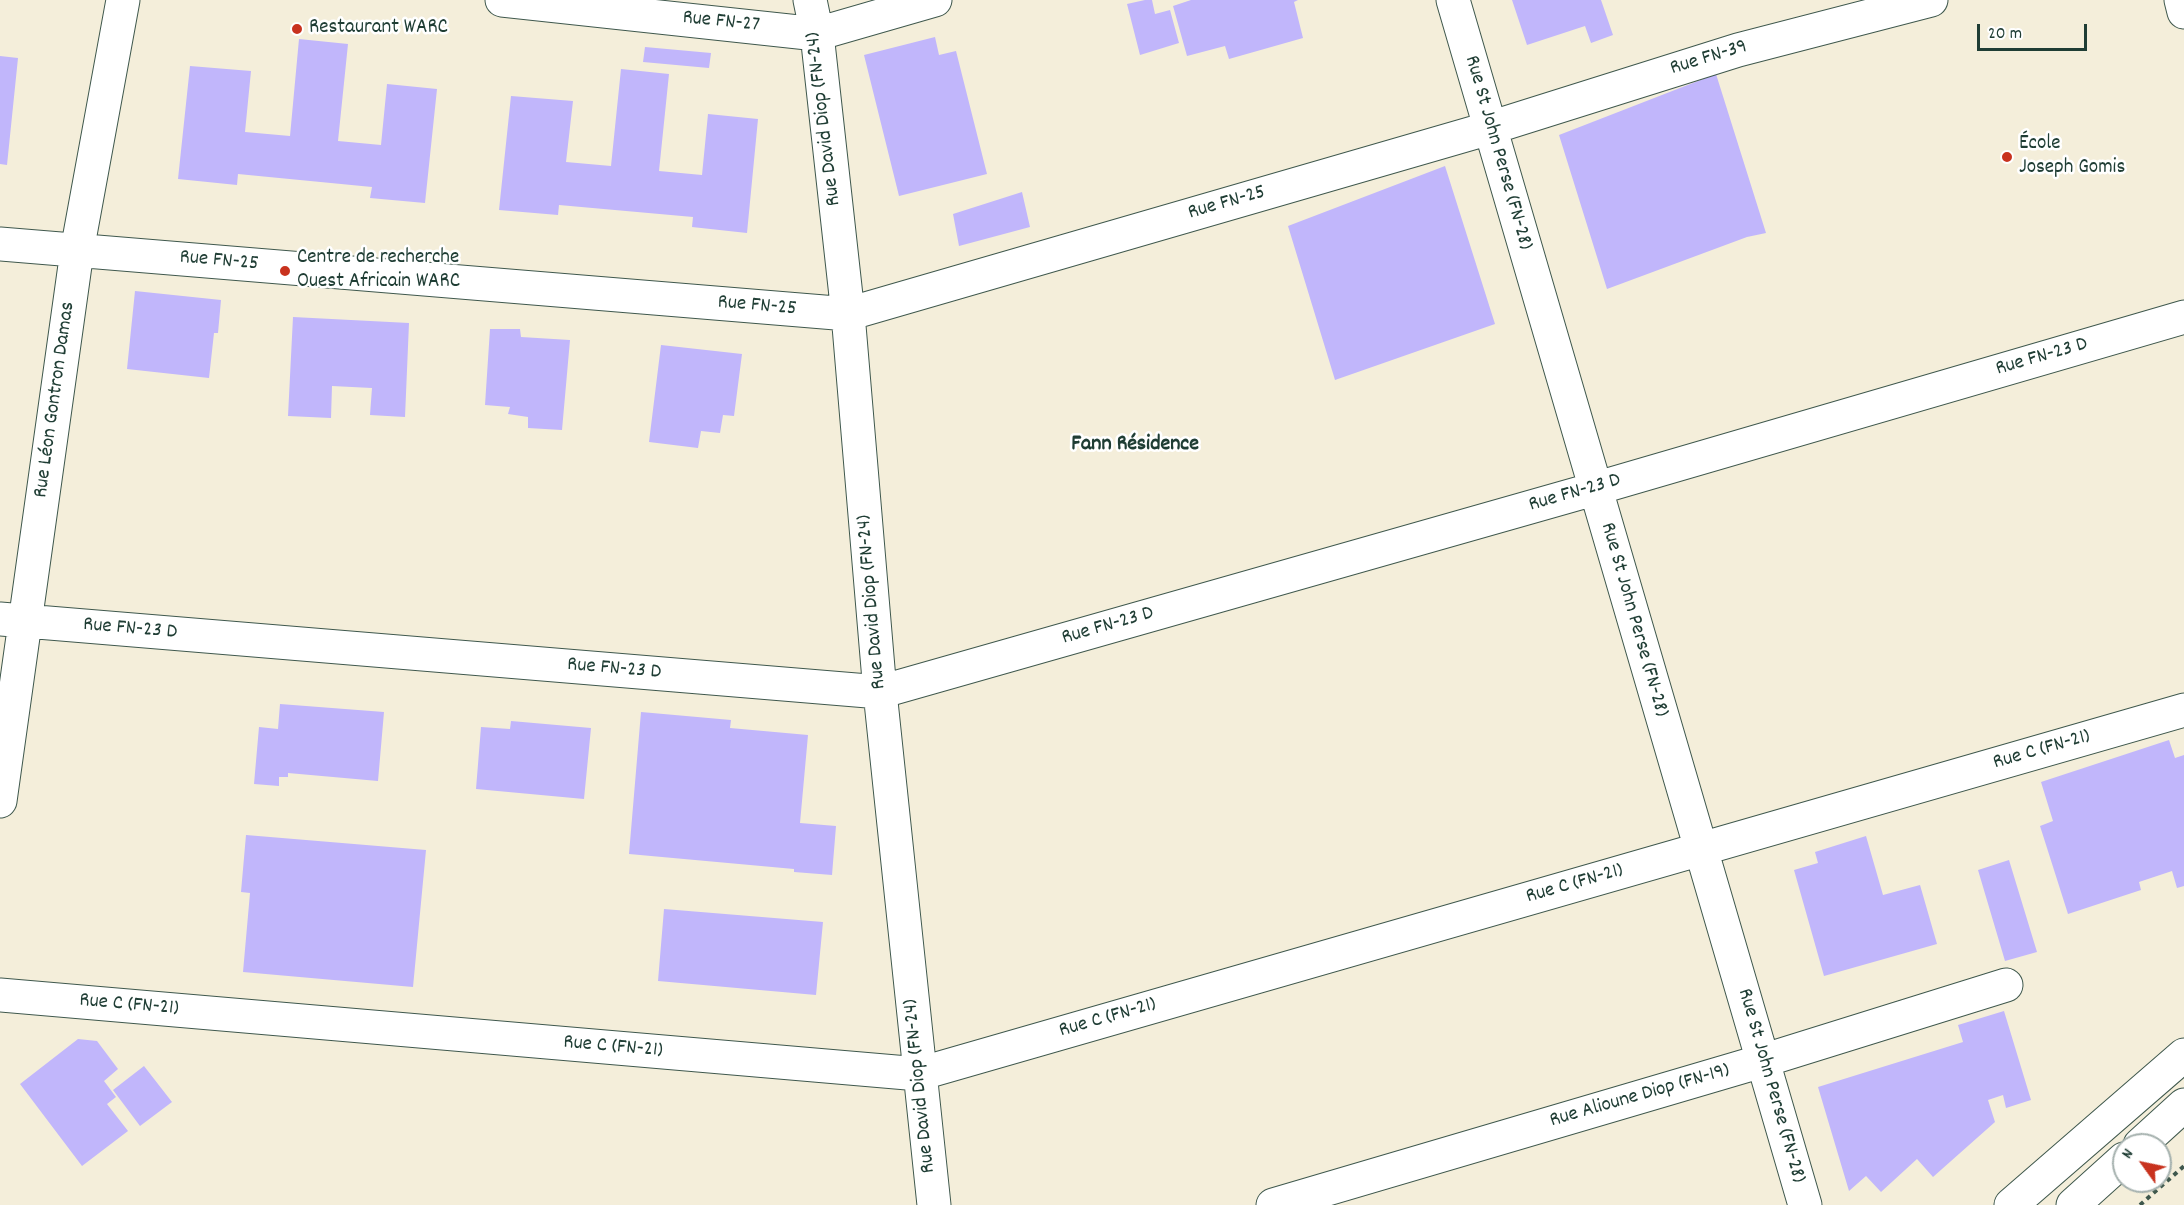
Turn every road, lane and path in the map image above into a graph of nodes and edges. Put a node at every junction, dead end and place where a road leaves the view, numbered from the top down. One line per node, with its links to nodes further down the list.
1 (123, 0): 12 (main road, Rue Léon Gontron Damas)
2 (502, 0): 9 (main road, Rue FN-27)
3 (810, 0): 9 (main road, Rue David Diop (FN-24))
4 (935, 0): 9 (main road, Rue FN-27)
5 (1453, 0): 10 (main road, Rue St John Perse (FN-28))
6 (1931, 0): 10 (main road, Rue FN-39)
7 (2181, 0): 8 (main road)
8 (2184, 12)
9 (817, 34): 13 (main road, Rue David Diop (FN-24))
10 (1490, 128): 13 (main road, Rue FN-25); 15 (main road, Rue St John Perse (FN-28))
11 (0, 244): 12 (main road, Rue FN-25)
12 (77, 251): 13 (main road, Rue FN-25); 16 (main road, Rue Léon Gontron Damas)
13 (848, 314): 17 (main road, Rue David Diop (FN-24))
14 (2184, 317): 15 (main road, Rue FN-23 D)
15 (1594, 489): 17 (main road, Rue FN-23 D); 20 (main road, Rue St John Perse (FN-28))
16 (12, 620): 17 (main road, Rue FN-23 D); 19 (main road, Rue Léon Gontron Damas)
17 (880, 692): 25 (main road, Rue David Diop (FN-24))
18 (2184, 710): 20 (main road, Rue C (FN-21))
19 (0, 801)
20 (1700, 849): 24 (main road, Rue St John Perse (FN-28)); 25 (main road, Rue C (FN-21))
21 (2006, 985): 24 (main road, Rue Alioune Diop (FN-19))
22 (0, 995): 25 (main road, Rue C (FN-21))
23 (2184, 1054): 33 (main road)
24 (1762, 1060): 31 (main road, Rue Alioune Diop (FN-19)); 32 (main road, Rue St John Perse (FN-28))
25 (919, 1074): 30 (main road, Rue David Diop (FN-24))
26 (2184, 1105): 27 (main road)
27 (2153, 1133)
28 (2184, 1166): 35 (path)
29 (2112, 1170): 34 (main road)
30 (934, 1205)
31 (1273, 1205)
32 (1805, 1205)
33 (2011, 1205)
34 (2073, 1205)
35 (2140, 1205)

